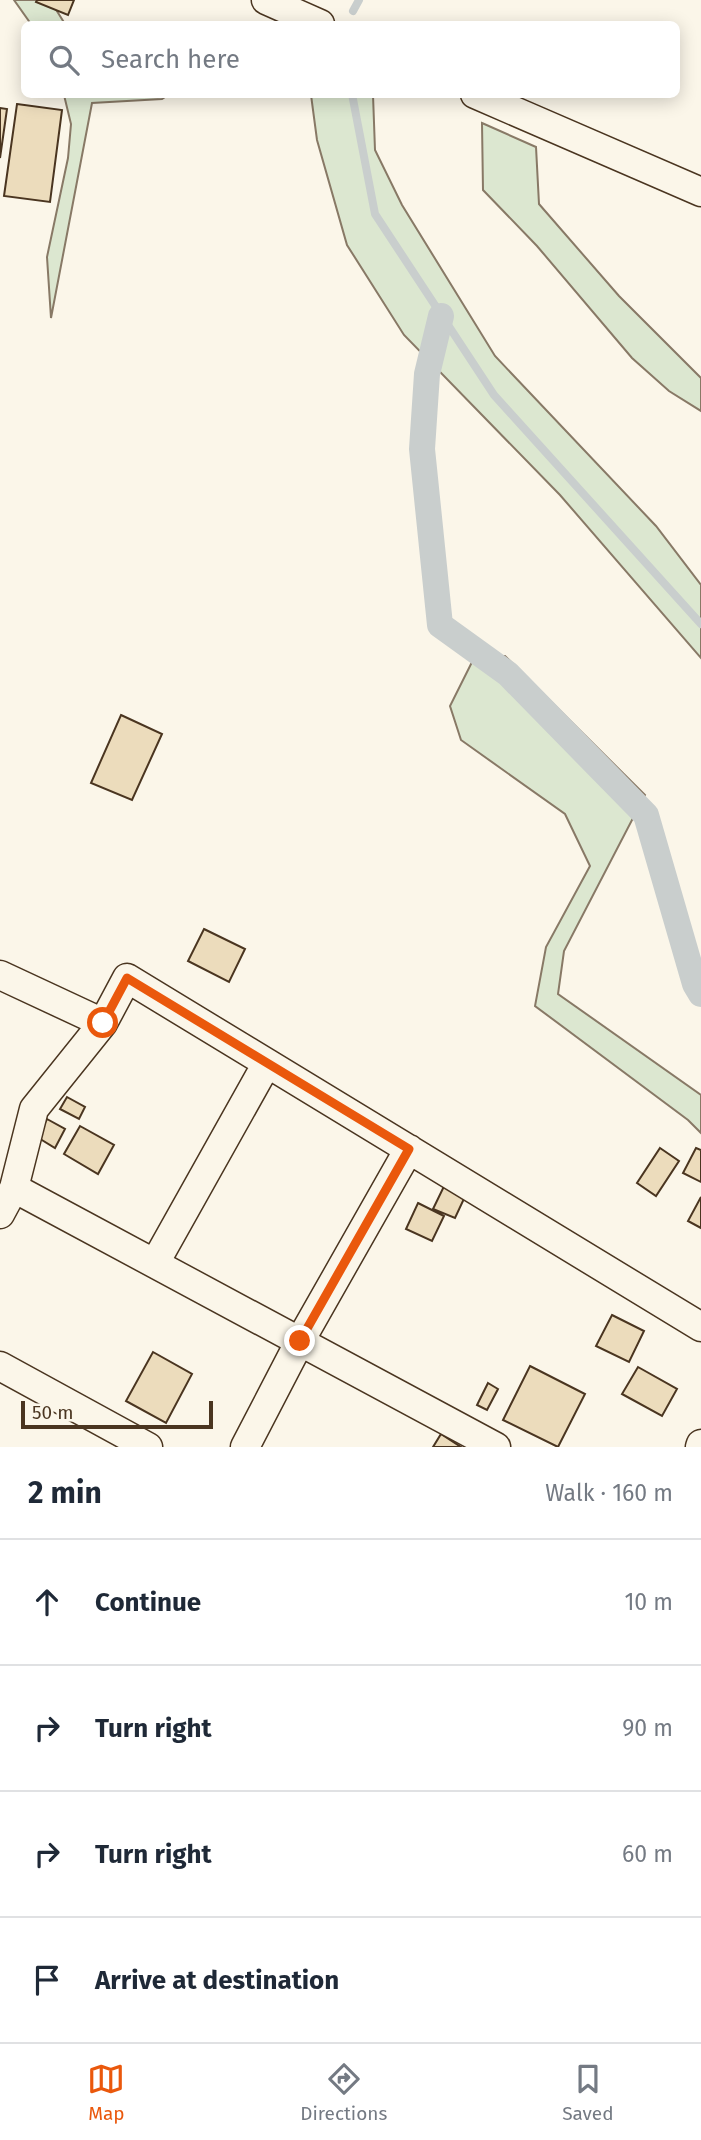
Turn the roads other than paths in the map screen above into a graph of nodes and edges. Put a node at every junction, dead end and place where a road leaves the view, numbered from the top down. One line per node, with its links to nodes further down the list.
1 (266, 0): 2 (street)
2 (313, 21)
3 (484, 98): 4 (street)
4 (701, 192)
5 (0, 975): 6 (street)
6 (103, 1023): 7 (street); 9 (street)
7 (267, 1063): 8 (street); 11 (street)
8 (409, 1149): 12 (street); 13 (street)
9 (14, 1188): 10 (street); 11 (street)
10 (0, 1214)
11 (155, 1263): 13 (street)
12 (701, 1327)
13 (300, 1341): 16 (street); 17 (street)
14 (0, 1366): 15 (street)
15 (148, 1447)
16 (245, 1447)
17 (496, 1447)

